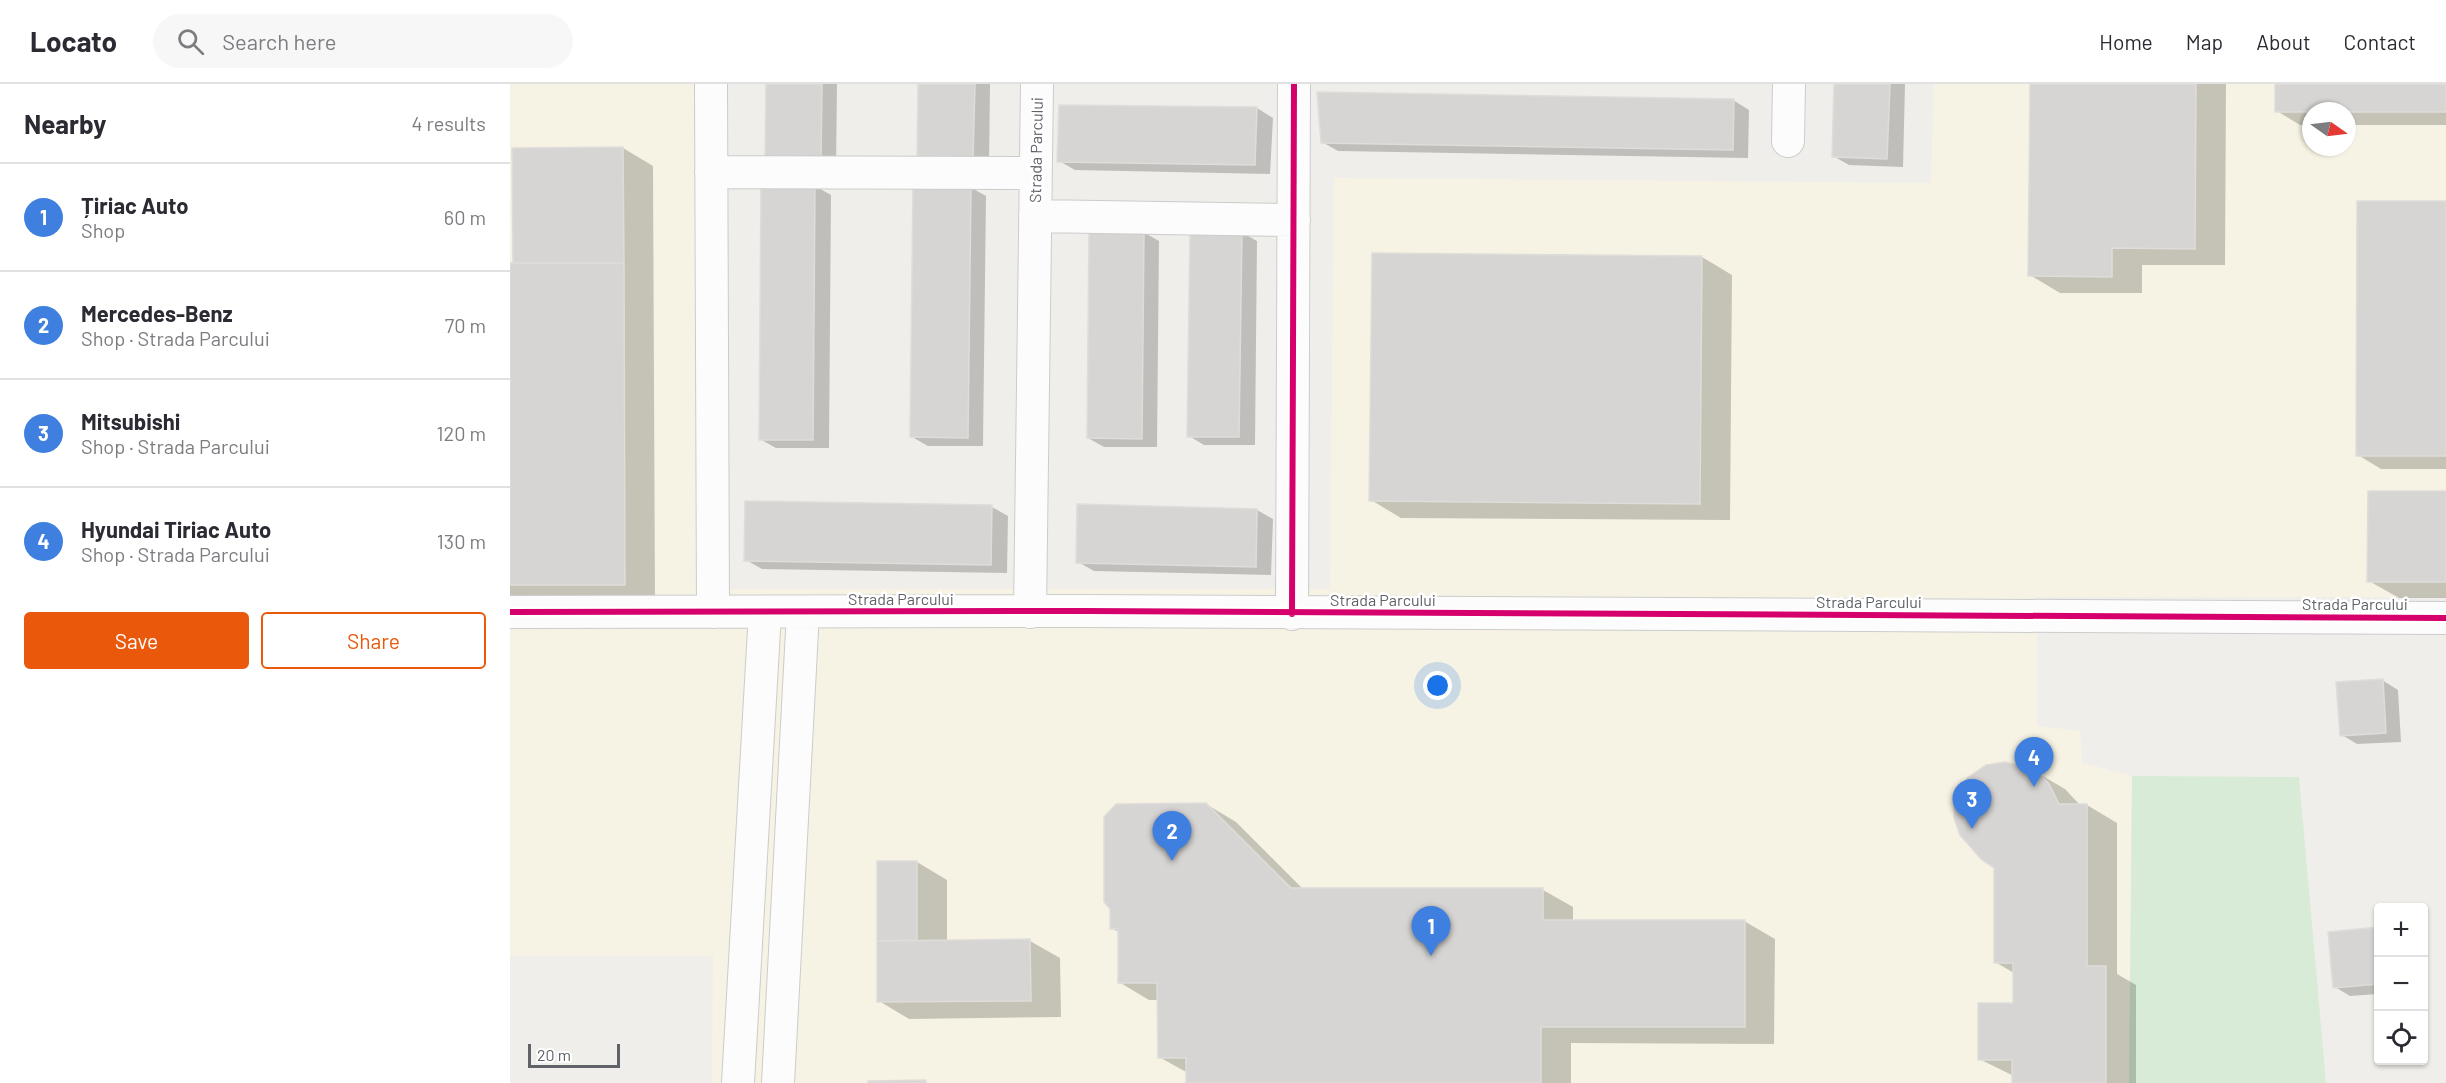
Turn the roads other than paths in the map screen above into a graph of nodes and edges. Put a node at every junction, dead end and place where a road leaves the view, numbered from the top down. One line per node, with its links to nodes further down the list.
1 (711, 84): 6 (street)
2 (1036, 84): 7 (street, Strada Parcului)
3 (1294, 84): 9 (street)
4 (1790, 84): 5 (street)
5 (1788, 141)
6 (711, 171): 7 (street); 11 (street)
7 (1035, 173): 8 (street, Strada Parcului)
8 (1035, 216): 9 (street); 14 (street, Strada Parcului)
9 (1294, 220): 15 (street)
10 (510, 612): 11 (street, Strada Parcului)
11 (713, 612): 12 (street, Strada Parcului)
12 (765, 612): 13 (street, Strada Parcului); 17 (street)
13 (803, 612): 14 (street, Strada Parcului); 18 (street)
14 (1030, 612): 15 (street, Strada Parcului)
15 (1292, 614): 16 (street, Strada Parcului)
16 (2446, 618)
17 (738, 1079): 18 (street)
18 (778, 1080)

